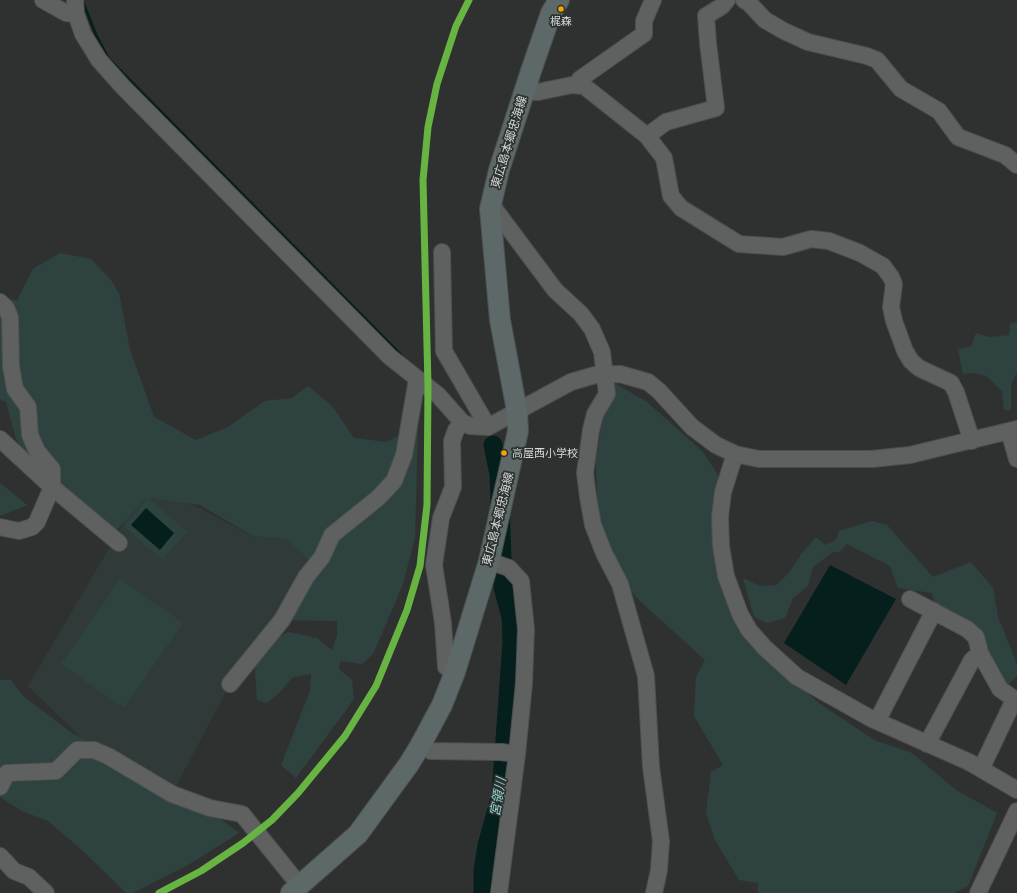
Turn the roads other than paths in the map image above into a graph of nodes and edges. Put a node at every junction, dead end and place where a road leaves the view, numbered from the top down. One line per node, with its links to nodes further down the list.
1 (43, 0): 6 (street)
2 (559, 0): 8 (main road, 東広島本郷忠海線)
3 (653, 0): 7 (street)
4 (727, 0): 9 (street)
5 (744, 0): 10 (street)
6 (76, 7): 15 (street)
7 (580, 84): 8 (street); 9 (street)
8 (525, 91): 11 (main road, 東広島本郷忠海線)
9 (647, 136): 21 (street)
10 (1017, 165)
11 (490, 209): 14 (street); 16 (main road, 東広島本郷忠海線)
12 (442, 252): 18 (street)
13 (0, 302): 24 (street)
14 (606, 374): 16 (street); 22 (street); 46 (street)
15 (417, 379): 17 (street); 32 (street)
16 (517, 411): 18 (street); 27 (main road, 東広島本郷忠海線)
17 (462, 422): 18 (street); 31 (street)
18 (488, 427)
19 (1013, 430): 21 (street); 23 (street)
20 (0, 439): 24 (street)
21 (972, 440): 22 (street)
22 (735, 454): 34 (street)
23 (1017, 459)
24 (52, 487): 25 (street); 26 (street)
25 (0, 527)
26 (119, 543)
27 (488, 561): 31 (main road, 東広島本郷忠海線); 37 (street)
28 (910, 599): 29 (street)
29 (934, 612): 30 (street); 34 (street)
30 (980, 653): 33 (street); 35 (street)
31 (455, 672): 36 (main road, 東広島本郷忠海線)
32 (230, 684)
33 (1015, 701): 38 (street)
34 (877, 721): 35 (street)
35 (927, 744): 38 (street)
36 (420, 746): 37 (street); 43 (main road, 東広島本郷忠海線)
37 (509, 753): 45 (street)
38 (981, 769): 40 (street)
39 (0, 787): 43 (street)
40 (1017, 790)
41 (1017, 811): 47 (street)
42 (0, 856): 44 (street)
43 (295, 889)
44 (46, 893)
45 (499, 893)
46 (654, 893)
47 (978, 893)

